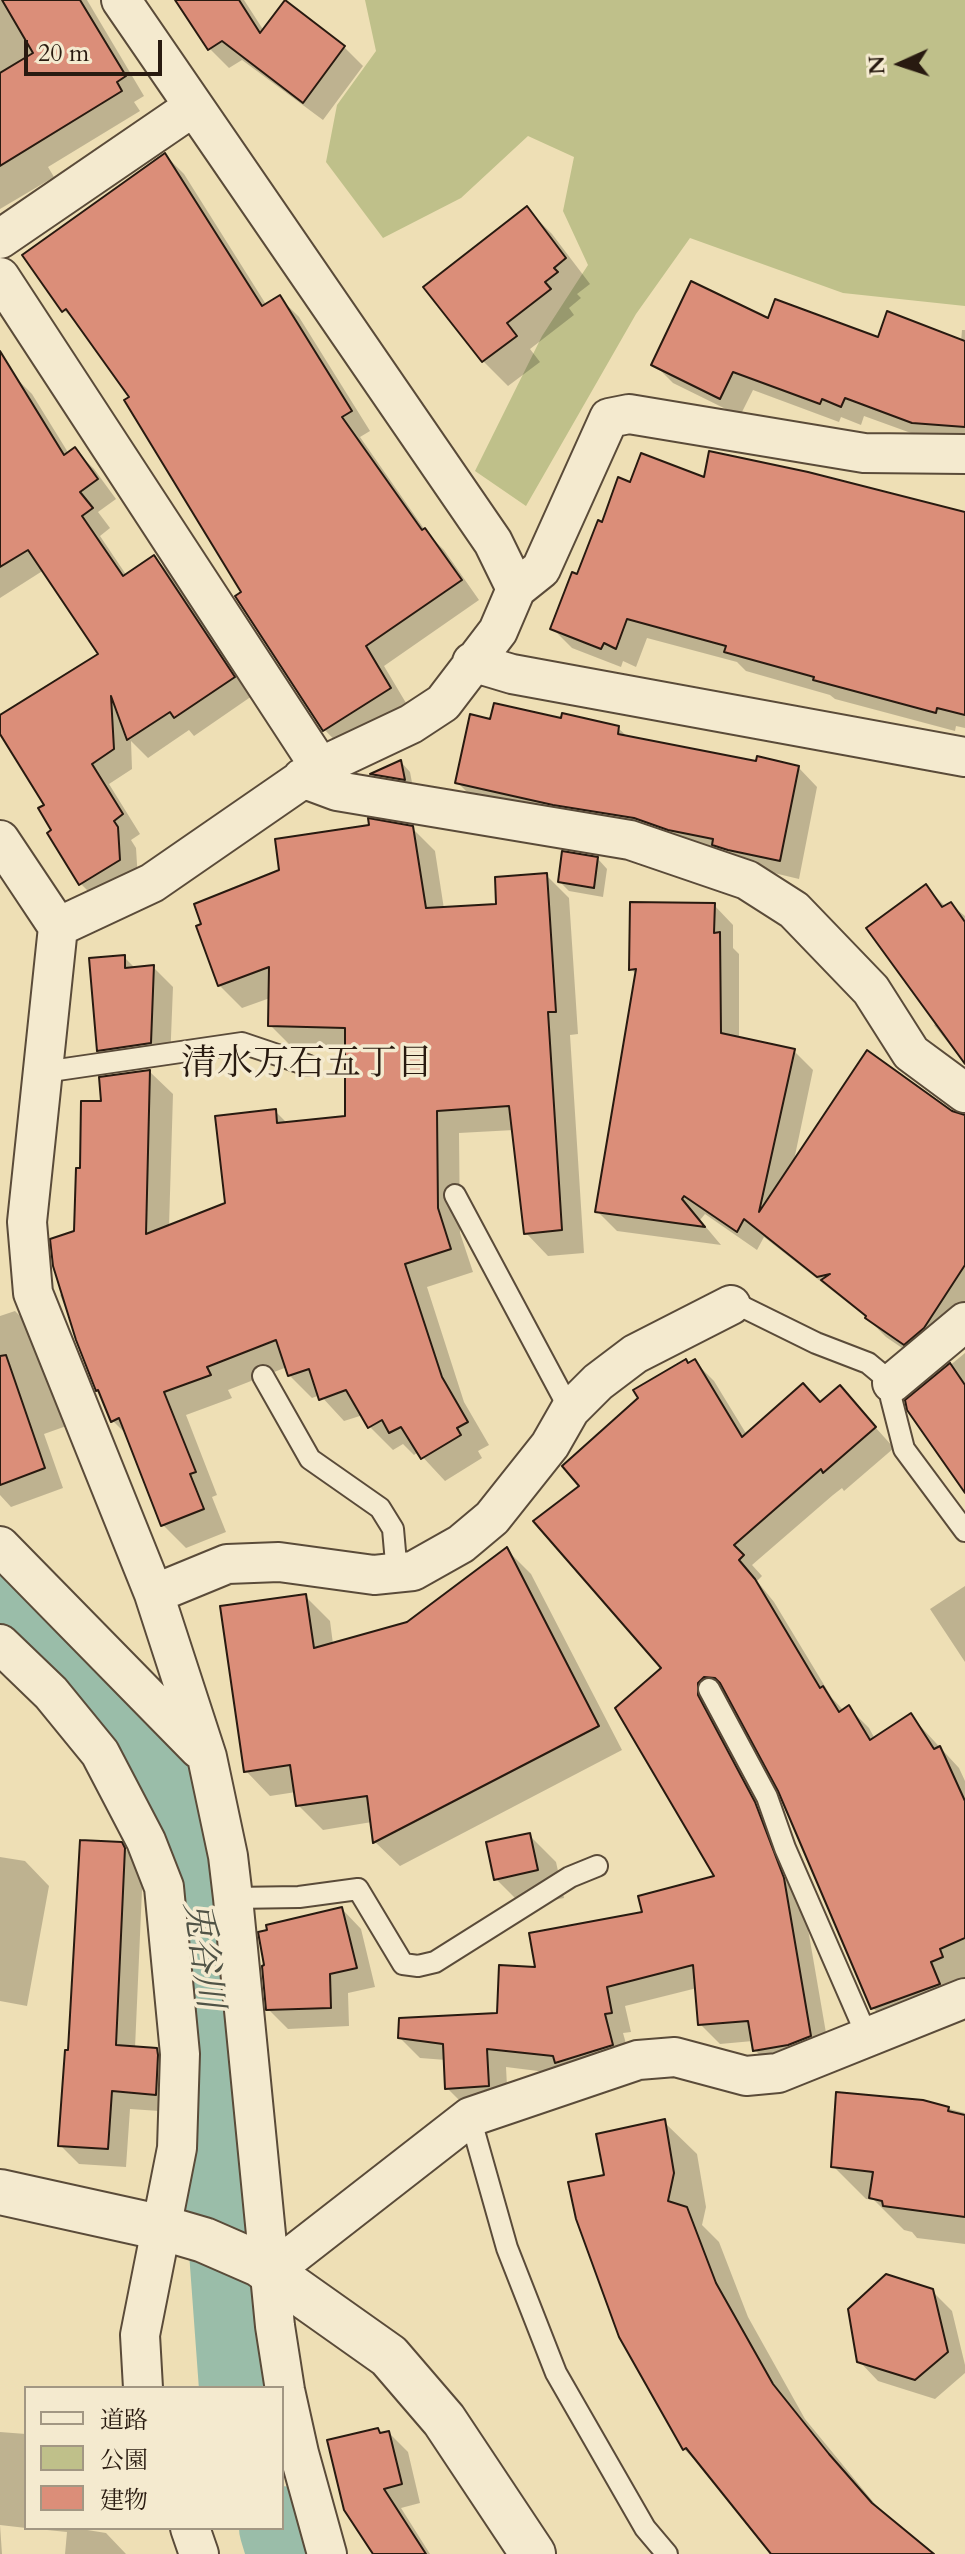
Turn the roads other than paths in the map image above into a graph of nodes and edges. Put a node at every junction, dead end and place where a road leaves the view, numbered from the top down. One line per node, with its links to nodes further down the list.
1 (121, 0): 2 (street)
2 (193, 107): 3 (street); 6 (street)
3 (0, 239)
4 (0, 277): 9 (street)
5 (965, 454): 6 (street)
6 (516, 589): 7 (street)
7 (472, 662): 8 (street); 9 (street)
8 (965, 757)
9 (311, 772): 11 (street); 14 (street)
10 (0, 840): 11 (street)
11 (58, 927): 13 (street)
12 (307, 1065): 13 (lane)
13 (44, 1072): 24 (street)
14 (965, 1093)
15 (455, 1195): 20 (lane)
16 (731, 1305): 19 (lane); 20 (street)
17 (965, 1322): 19 (street)
18 (263, 1376): 23 (lane)
19 (892, 1383): 21 (lane)
20 (570, 1410): 23 (street)
21 (965, 1531)
22 (0, 1546): 27 (street)
23 (397, 1574): 24 (street)
24 (154, 1594): 27 (street)
25 (0, 1644): 34 (street)
26 (709, 1689): 31 (lane)
27 (207, 1757): 29 (street)
28 (597, 1866): 29 (lane)
29 (233, 1898): 35 (street)
30 (964, 2001): 31 (street)
31 (867, 2036): 32 (street)
32 (470, 2117): 35 (street); 41 (lane)
33 (0, 2192): 34 (street)
34 (183, 2234): 35 (street); 36 (street)
35 (265, 2268): 39 (street); 40 (street)
36 (143, 2386)
37 (191, 2530): 38 (street)
38 (199, 2554)
39 (327, 2554)
40 (533, 2554)
41 (667, 2554)

